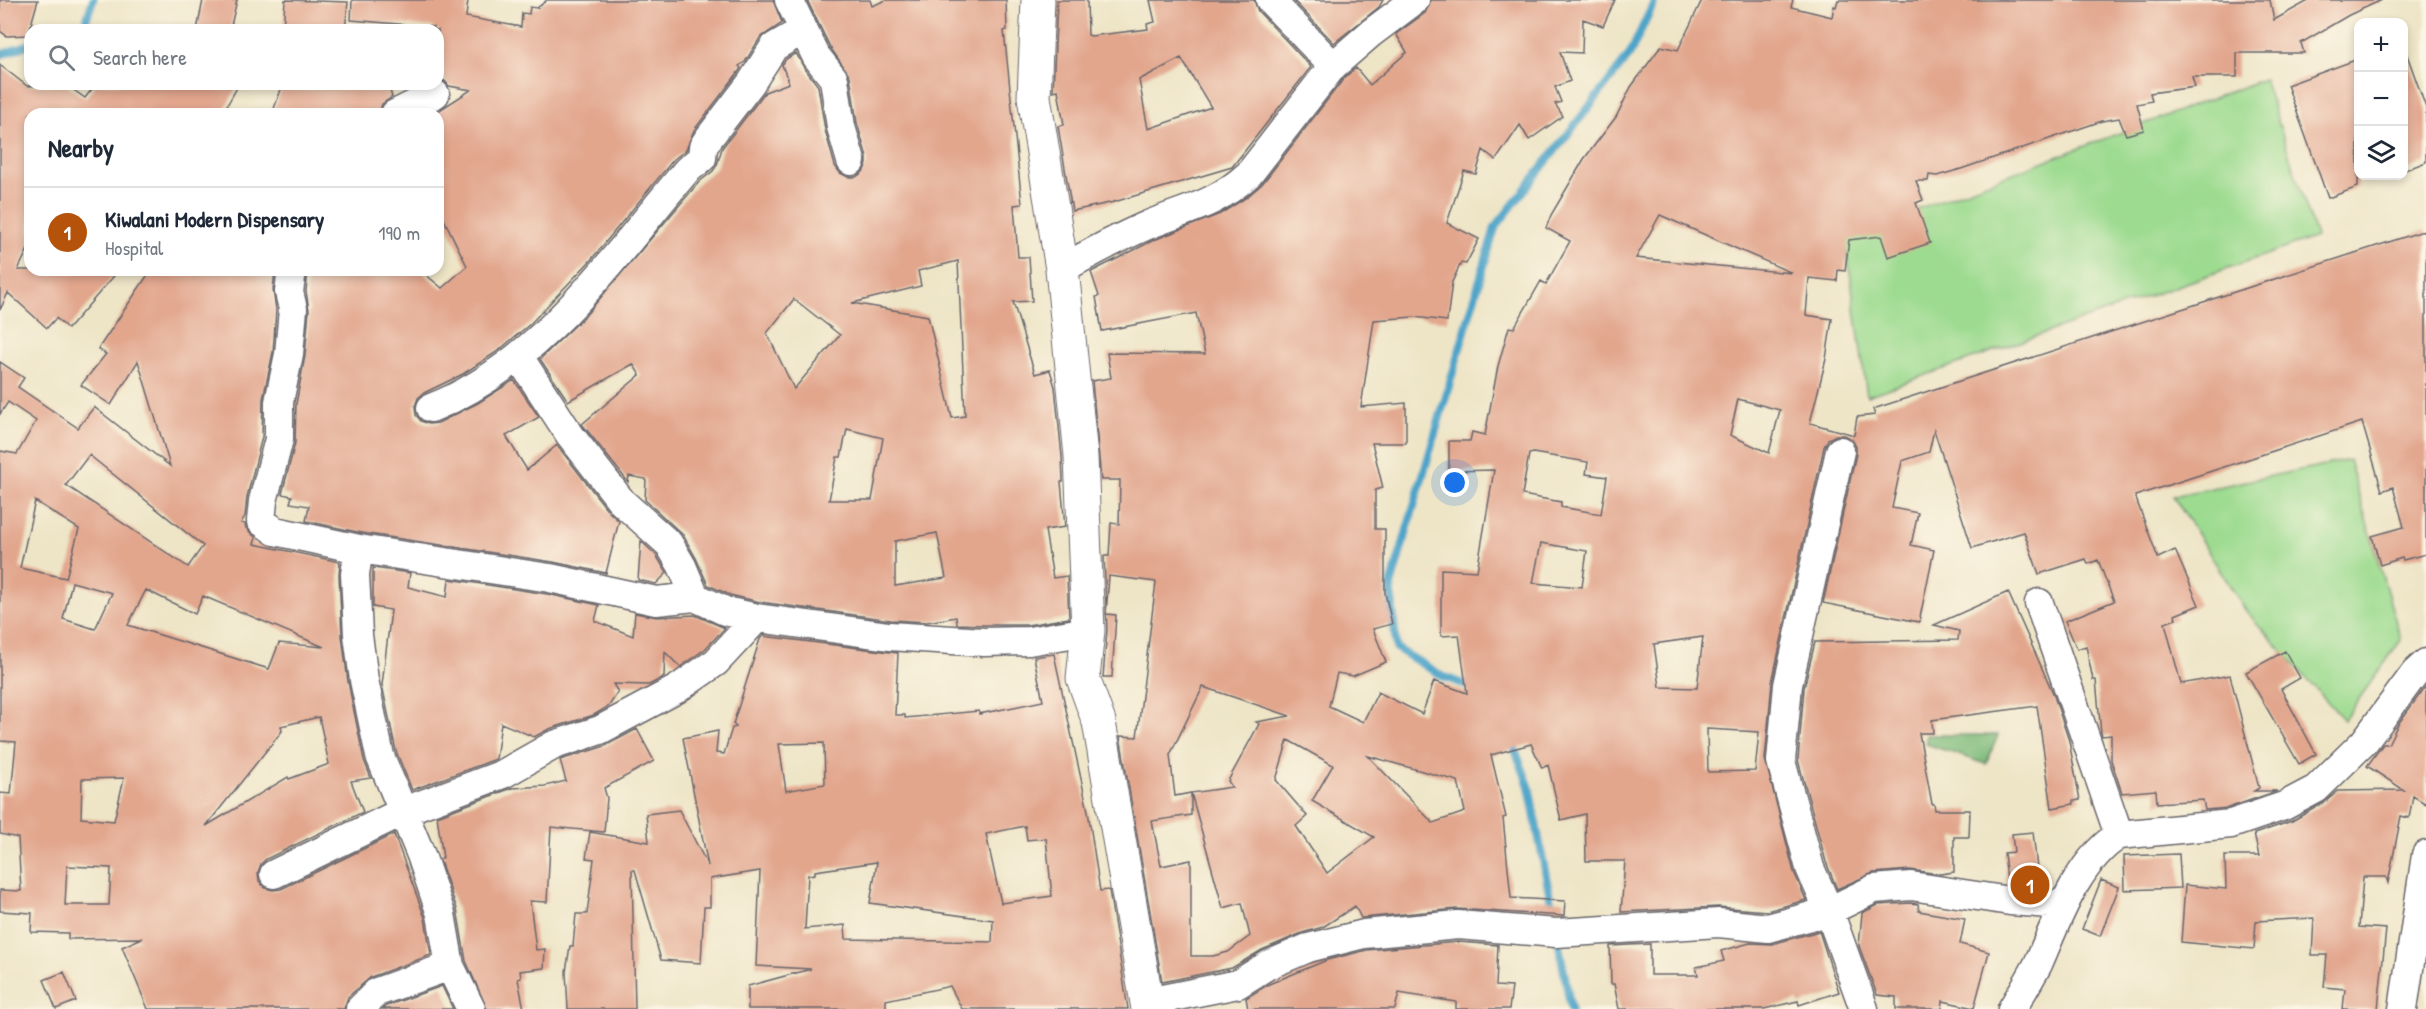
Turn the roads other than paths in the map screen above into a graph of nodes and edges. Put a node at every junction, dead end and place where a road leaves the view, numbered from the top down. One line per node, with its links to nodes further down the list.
1 (789, 0): 5 (street)
2 (1038, 0): 10 (street)
3 (1270, 0): 6 (street)
4 (1415, 0): 6 (street)
5 (802, 30): 9 (street); 12 (street)
6 (1333, 66): 10 (street)
7 (435, 94): 8 (street)
8 (407, 108)
9 (851, 161)
10 (1062, 269): 19 (street)
11 (290, 276): 15 (street)
12 (519, 357): 13 (street); 16 (street)
13 (431, 408)
14 (1840, 451): 26 (street)
15 (359, 549): 16 (street); 21 (street)
16 (695, 597): 18 (street)
17 (2039, 603): 22 (street)
18 (756, 618): 19 (street); 21 (street)
19 (1088, 631): 28 (street)
20 (2426, 663): 22 (street)
21 (404, 811): 24 (street); 27 (street)
22 (2119, 835): 25 (street)
23 (2425, 870): 33 (street)
24 (274, 874)
25 (2064, 905): 26 (street); 32 (street)
26 (1829, 911): 28 (street); 31 (street)
27 (450, 966): 29 (street); 30 (street)
28 (1148, 1006)
29 (360, 1009)
30 (471, 1009)
31 (1864, 1009)
32 (2012, 1009)
33 (2403, 1009)

